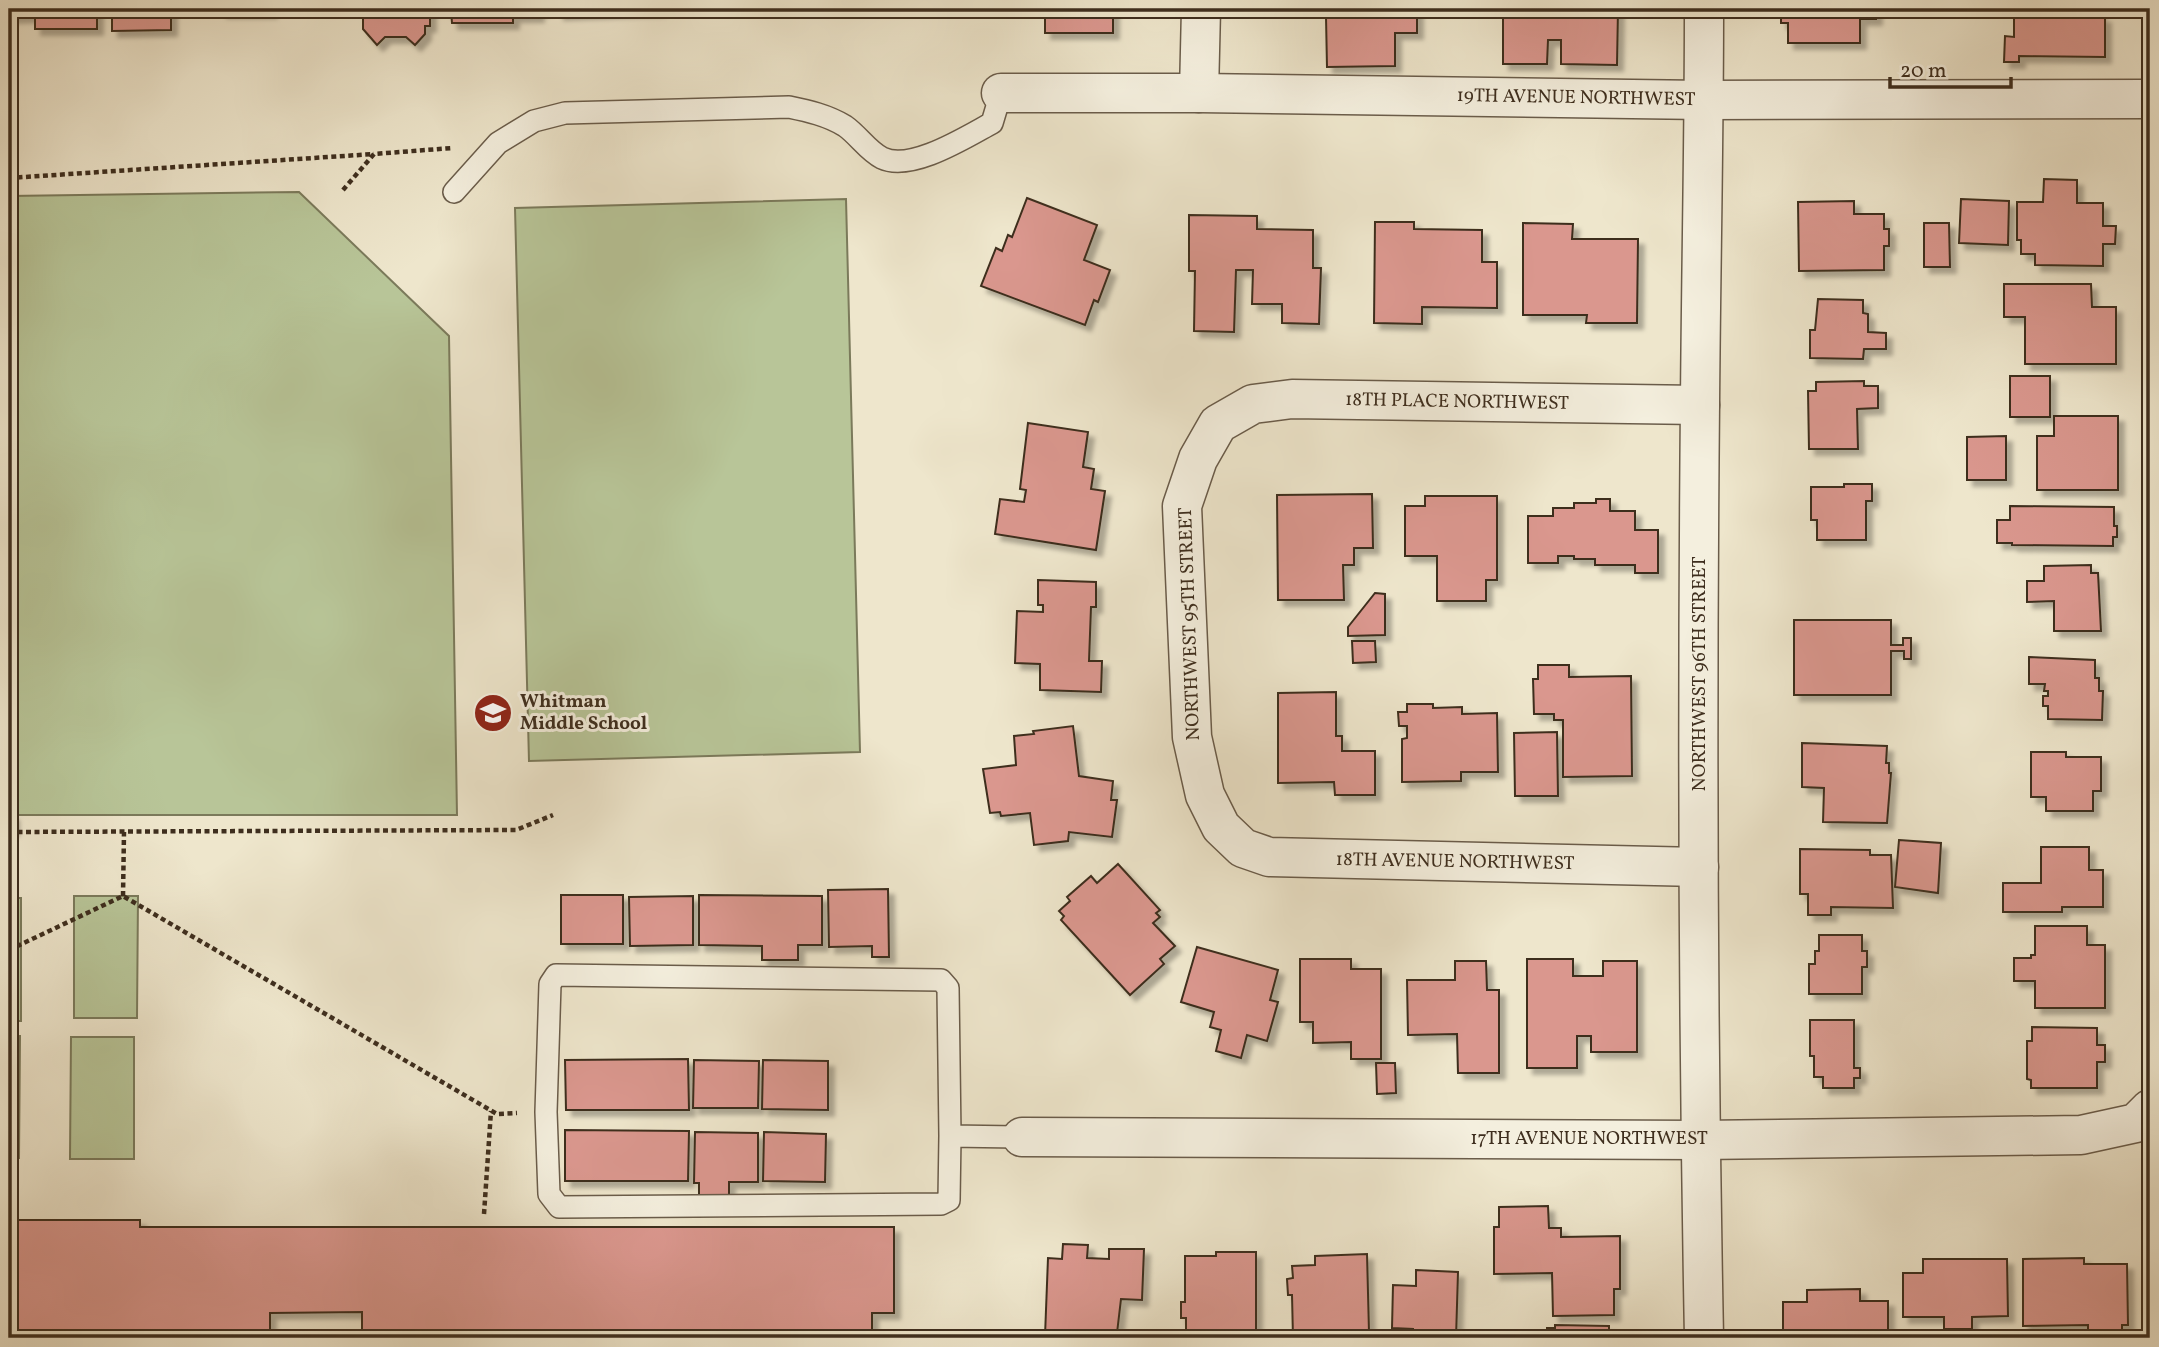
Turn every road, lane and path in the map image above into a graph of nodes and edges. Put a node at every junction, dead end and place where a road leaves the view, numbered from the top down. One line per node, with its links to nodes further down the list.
1 (1201, 9): 4 (street)
2 (1704, 9): 6 (street, NORTHWEST 96TH STREET)
3 (1001, 93): 4 (street, 19TH AVENUE NORTHWEST); 7 (lane)
4 (1199, 93): 6 (street, 19TH AVENUE NORTHWEST)
5 (2150, 99): 6 (street, 19TH AVENUE NORTHWEST)
6 (1704, 100): 12 (street, NORTHWEST 96TH STREET)
7 (498, 144): 8 (path); 11 (lane)
8 (374, 154): 9 (path); 10 (path)
9 (9, 178)
10 (343, 190)
11 (454, 192)
12 (1700, 405): 13 (street, 18TH PLACE NORTHWEST); 18 (street, NORTHWEST 96TH STREET)
13 (1218, 424): 15 (street, NORTHWEST 95TH STREET)
14 (553, 815): 16 (path)
15 (1221, 827): 18 (street, 18TH AVENUE NORTHWEST)
16 (124, 831): 17 (path); 19 (path)
17 (9, 832)
18 (1699, 867): 26 (street, NORTHWEST 96TH STREET)
19 (123, 896): 20 (path); 22 (path)
20 (9, 950)
21 (2150, 1109): 26 (street, 17TH AVENUE NORTHWEST)
22 (491, 1110): 23 (path); 27 (path)
23 (497, 1114)
24 (950, 1136): 24 (lane); 25 (lane)
25 (1022, 1137): 26 (street, 17TH AVENUE NORTHWEST)
26 (1700, 1140): 28 (street, NORTHWEST 96TH STREET)
27 (484, 1214)
28 (1704, 1338)

